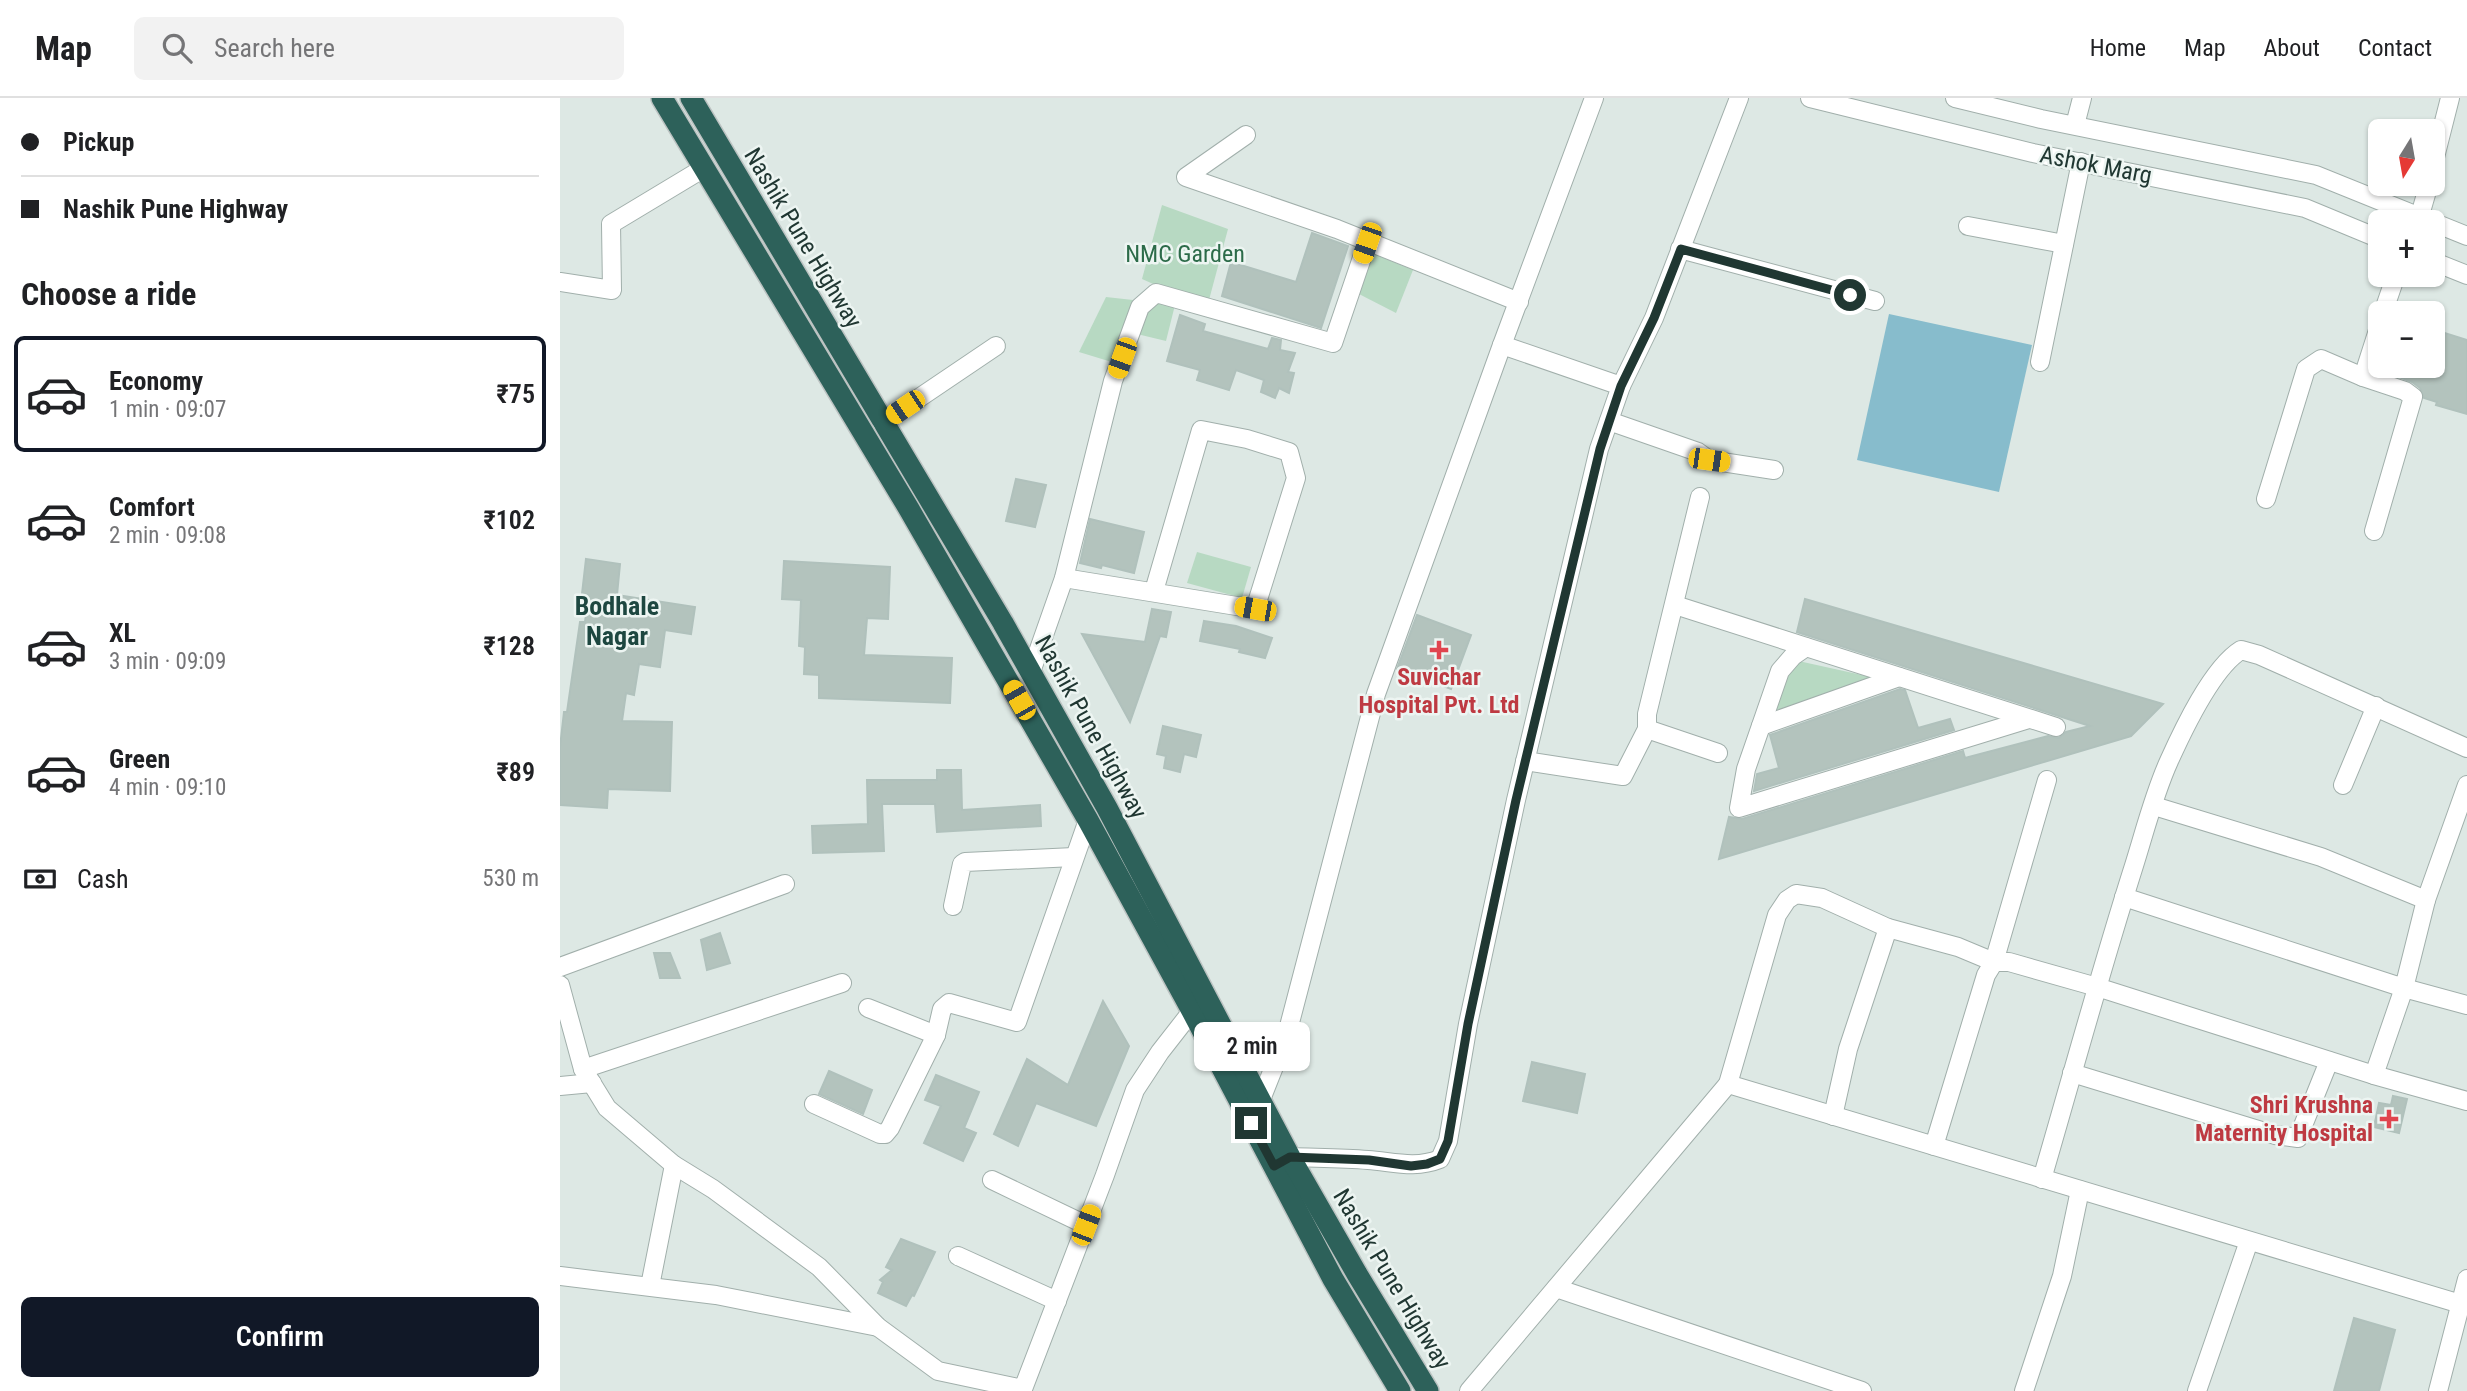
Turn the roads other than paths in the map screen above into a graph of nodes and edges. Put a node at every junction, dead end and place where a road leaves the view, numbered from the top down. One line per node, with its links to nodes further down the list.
1 (662, 98): 13 (highway, Nashik Pune Highway)
2 (691, 98): 34 (highway, Nashik Pune Highway)
3 (1594, 98): 26 (street)
4 (1739, 98): 21 (street)
5 (1810, 98): 12 (street, Ashok Marg)
6 (1955, 98): 10 (street, Ashok Marg)
7 (2082, 98): 10 (street)
8 (2450, 98): 9 (street)
9 (2445, 119)
10 (2076, 125): 14 (street, Ashok Marg)
11 (1246, 135): 19 (street)
12 (2081, 162): 17 (street, Ashok Marg); 20 (street)
13 (704, 168): 24 (street); 57 (highway, Nashik Pune Highway)
14 (2396, 210)
15 (1968, 226): 20 (street)
16 (2445, 229): 18 (street, Ashok Marg)
17 (2368, 234)
18 (2467, 236)
19 (1367, 243): 26 (street); 39 (street)
20 (2064, 244): 30 (street)
21 (1681, 249): 25 (street); 32 (street)
22 (2445, 266): 23 (street)
23 (2467, 275)
24 (560, 282)
25 (1875, 301)
26 (1519, 302): 27 (street)
27 (1502, 345): 32 (street); 81 (street)
28 (996, 346): 34 (street)
29 (2368, 361): 31 (street)
30 (2040, 362)
31 (2363, 377): 37 (street); 38 (street)
32 (1621, 386): 33 (street)
33 (1609, 421): 35 (street); 52 (street)
34 (883, 423): 43 (highway, Nashik Pune Highway)
35 (1774, 470)
36 (1700, 497): 41 (street)
37 (2266, 499)
38 (2374, 531)
39 (1064, 578): 40 (street); 43 (street)
40 (1154, 591): 40 (street)
41 (1675, 605): 42 (street); 49 (street)
42 (1806, 647): 44 (street); 47 (street)
43 (1031, 672): 81 (highway, Nashik Pune Highway)
44 (1899, 677): 46 (street); 47 (street)
45 (2376, 706): 50 (street); 54 (street); 56 (street)
46 (2029, 719): 47 (street); 48 (street)
47 (1761, 726)
48 (2056, 727)
49 (1647, 729): 51 (street); 52 (street)
50 (2467, 747)
51 (1718, 752)
52 (1525, 761): 85 (street)
53 (2047, 780): 64 (street)
54 (2343, 785)
55 (2467, 785): 61 (street)
56 (2154, 806): 60 (street); 61 (street)
57 (1088, 820): 58 (street); 72 (highway, Nashik Pune Highway)
58 (1074, 858): 62 (street); 73 (street)
59 (785, 884): 65 (street)
60 (2124, 897): 68 (street); 69 (street)
61 (2426, 900): 69 (street)
62 (953, 906)
63 (1888, 928): 64 (street); 78 (street); 83 (street)
64 (1994, 962): 68 (street); 84 (street)
65 (560, 967)
66 (842, 982): 77 (street)
67 (560, 985): 77 (street)
68 (2097, 987): 74 (street); 75 (street)
69 (2403, 988): 70 (street); 76 (street)
70 (2467, 1005)
71 (868, 1008): 73 (street)
72 (1192, 1011): 85 (highway, Nashik Pune Highway); 90 (street)
73 (936, 1035): 82 (street)
74 (2329, 1061): 75 (street); 76 (street)
75 (2073, 1073): 87 (street)
76 (2374, 1074): 80 (street)
77 (587, 1076): 79 (street); 86 (street)
78 (1728, 1084): 83 (street); 96 (street)
79 (560, 1086)
80 (2467, 1101)
81 (1260, 1102): 85 (highway, Nashik Pune Highway)
82 (814, 1104)
83 (1833, 1116): 84 (street)
84 (1934, 1146): 87 (street)
85 (1282, 1162): 100 (highway, Nashik Pune Highway); 101 (highway, Nashik Pune Highway)
86 (674, 1165): 95 (street); 99 (street)
87 (2042, 1179): 89 (street)
88 (992, 1180): 90 (street)
89 (2080, 1190): 91 (street); 104 (street)
90 (1086, 1225): 97 (street)
91 (2249, 1241): 98 (street); 105 (street)
92 (958, 1256): 97 (street)
93 (560, 1276): 95 (street)
94 (2467, 1279): 98 (street)
95 (650, 1286): 99 (street)
96 (1556, 1288): 102 (street); 103 (street)
97 (1057, 1301): 99 (street)
98 (2464, 1305): 106 (street)
99 (878, 1327)
100 (1400, 1391)
101 (1428, 1391)
102 (1469, 1391)
103 (1862, 1391)
104 (2024, 1391)
105 (2197, 1391)
106 (2438, 1391)

